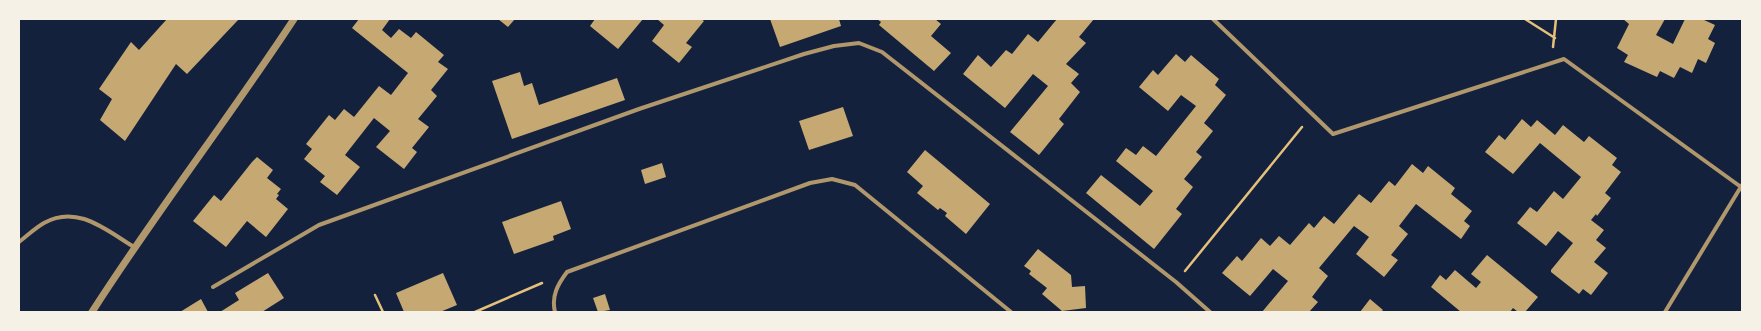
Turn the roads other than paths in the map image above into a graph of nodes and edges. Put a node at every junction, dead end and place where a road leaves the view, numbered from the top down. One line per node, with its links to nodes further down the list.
1 (294, 19): 5 (street)
2 (1213, 19): 3 (street)
3 (1741, 186): 11 (street)
4 (19, 242): 5 (street)
5 (134, 247): 7 (street)
6 (213, 287): 10 (street)
7 (92, 312)
8 (556, 312): 9 (street)
9 (1011, 312)
10 (1210, 312)
11 (1665, 312)

